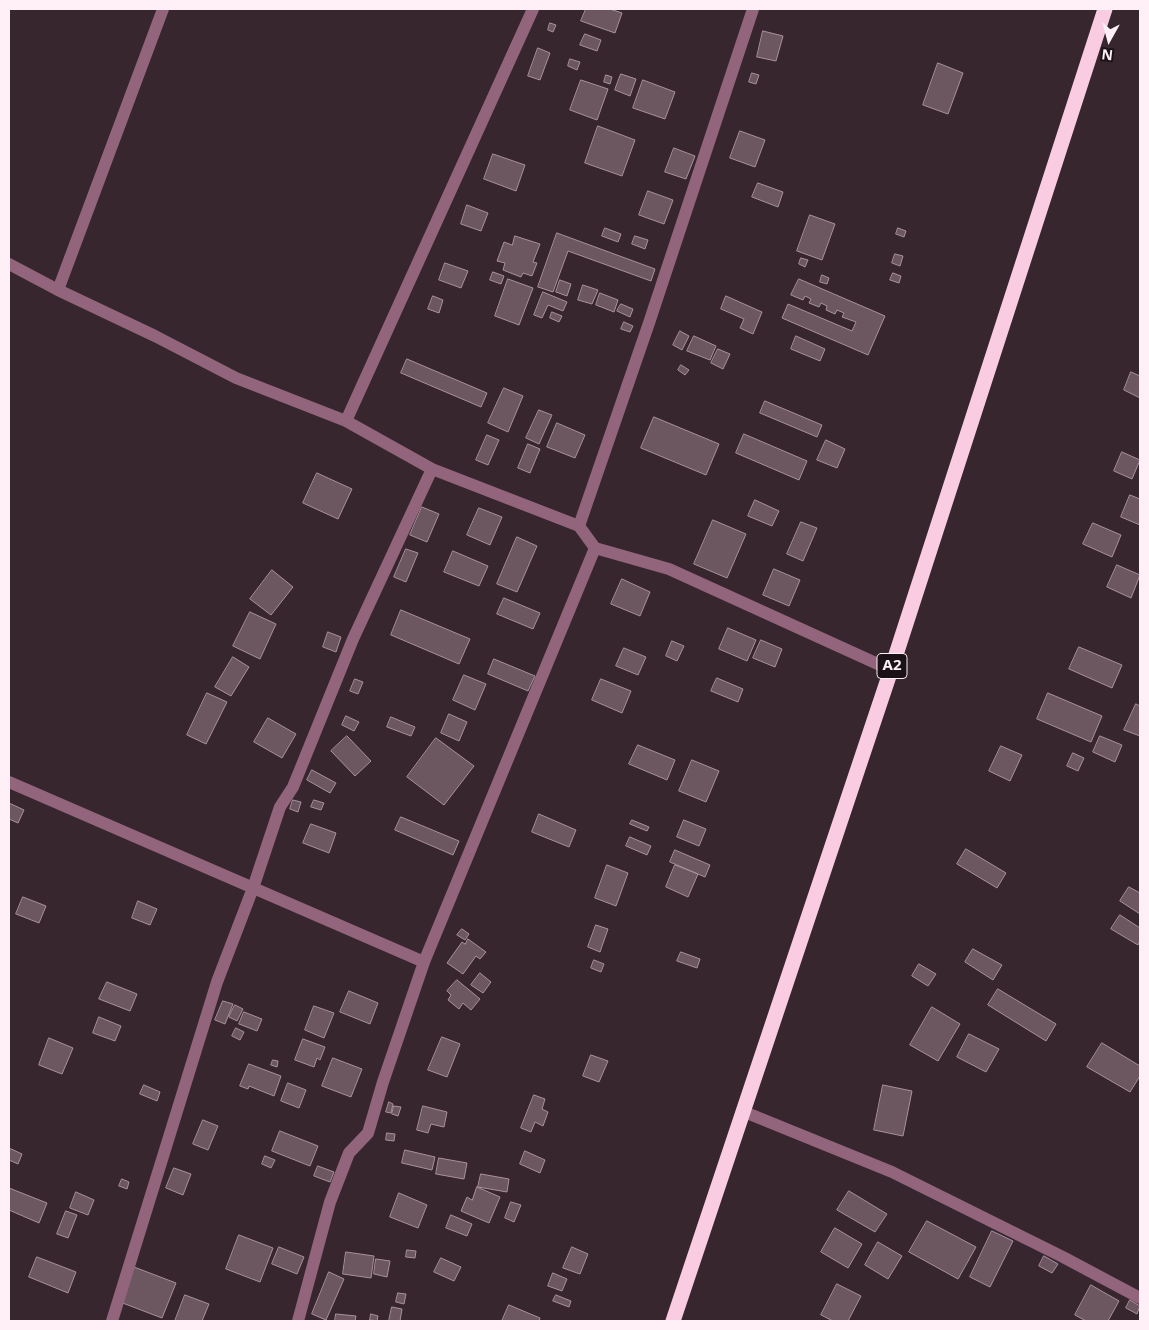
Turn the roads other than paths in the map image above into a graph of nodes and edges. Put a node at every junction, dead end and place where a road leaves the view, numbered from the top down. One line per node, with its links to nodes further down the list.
1 (163, 9): 6 (street)
2 (533, 9): 7 (street)
3 (754, 9): 9 (street)
4 (1105, 9): 11 (highway, A2)
5 (9, 264): 6 (street)
6 (58, 290): 7 (street)
7 (346, 421): 8 (street)
8 (432, 469): 9 (street); 13 (street)
9 (579, 526): 10 (street)
10 (595, 548): 11 (street); 14 (street)
11 (891, 670): 15 (highway, A2)
12 (9, 782): 13 (street)
13 (252, 888): 14 (street); 17 (street)
14 (424, 962): 18 (street)
15 (742, 1111): 16 (street); 19 (highway, A2)
16 (1140, 1298)
17 (112, 1321)
18 (298, 1321)
19 (673, 1321)

